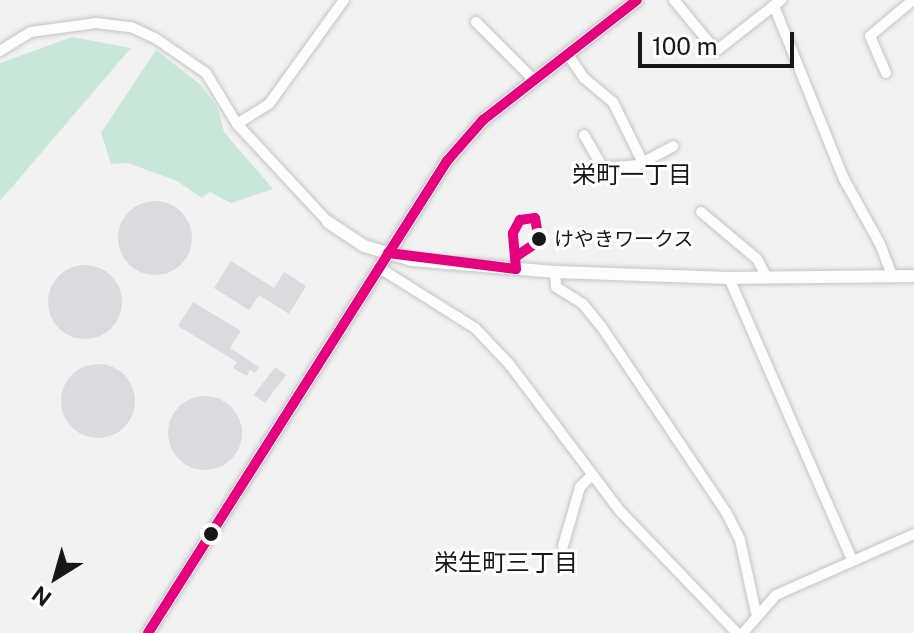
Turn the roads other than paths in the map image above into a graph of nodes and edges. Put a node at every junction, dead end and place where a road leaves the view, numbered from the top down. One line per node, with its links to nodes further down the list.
1 (344, 0): 12 (street)
2 (637, 0): 9 (street)
3 (674, 0): 6 (street)
4 (757, 0): 6 (street)
5 (913, 0): 10 (street)
6 (774, 6): 21 (street)
7 (476, 22): 11 (street)
8 (0, 51): 12 (street)
9 (567, 53): 11 (street); 15 (street)
10 (886, 73)
11 (533, 79): 18 (street)
12 (237, 124): 17 (street)
13 (584, 135): 15 (street)
14 (673, 146): 15 (street)
15 (643, 163)
16 (701, 212): 24 (street)
17 (328, 222): 18 (street)
18 (388, 253): 19 (street); 20 (street)
19 (378, 267): 25 (street); 30 (street)
20 (555, 272): 23 (street); 29 (street)
21 (892, 276): 22 (street); 24 (street)
22 (914, 276)
23 (729, 278): 24 (street); 28 (street)
24 (767, 278)
25 (591, 476): 27 (street); 31 (street)
26 (914, 534): 28 (street)
27 (563, 546)
28 (852, 560): 29 (street)
29 (756, 613): 32 (street)
30 (148, 633)
31 (737, 633)
32 (743, 633)

